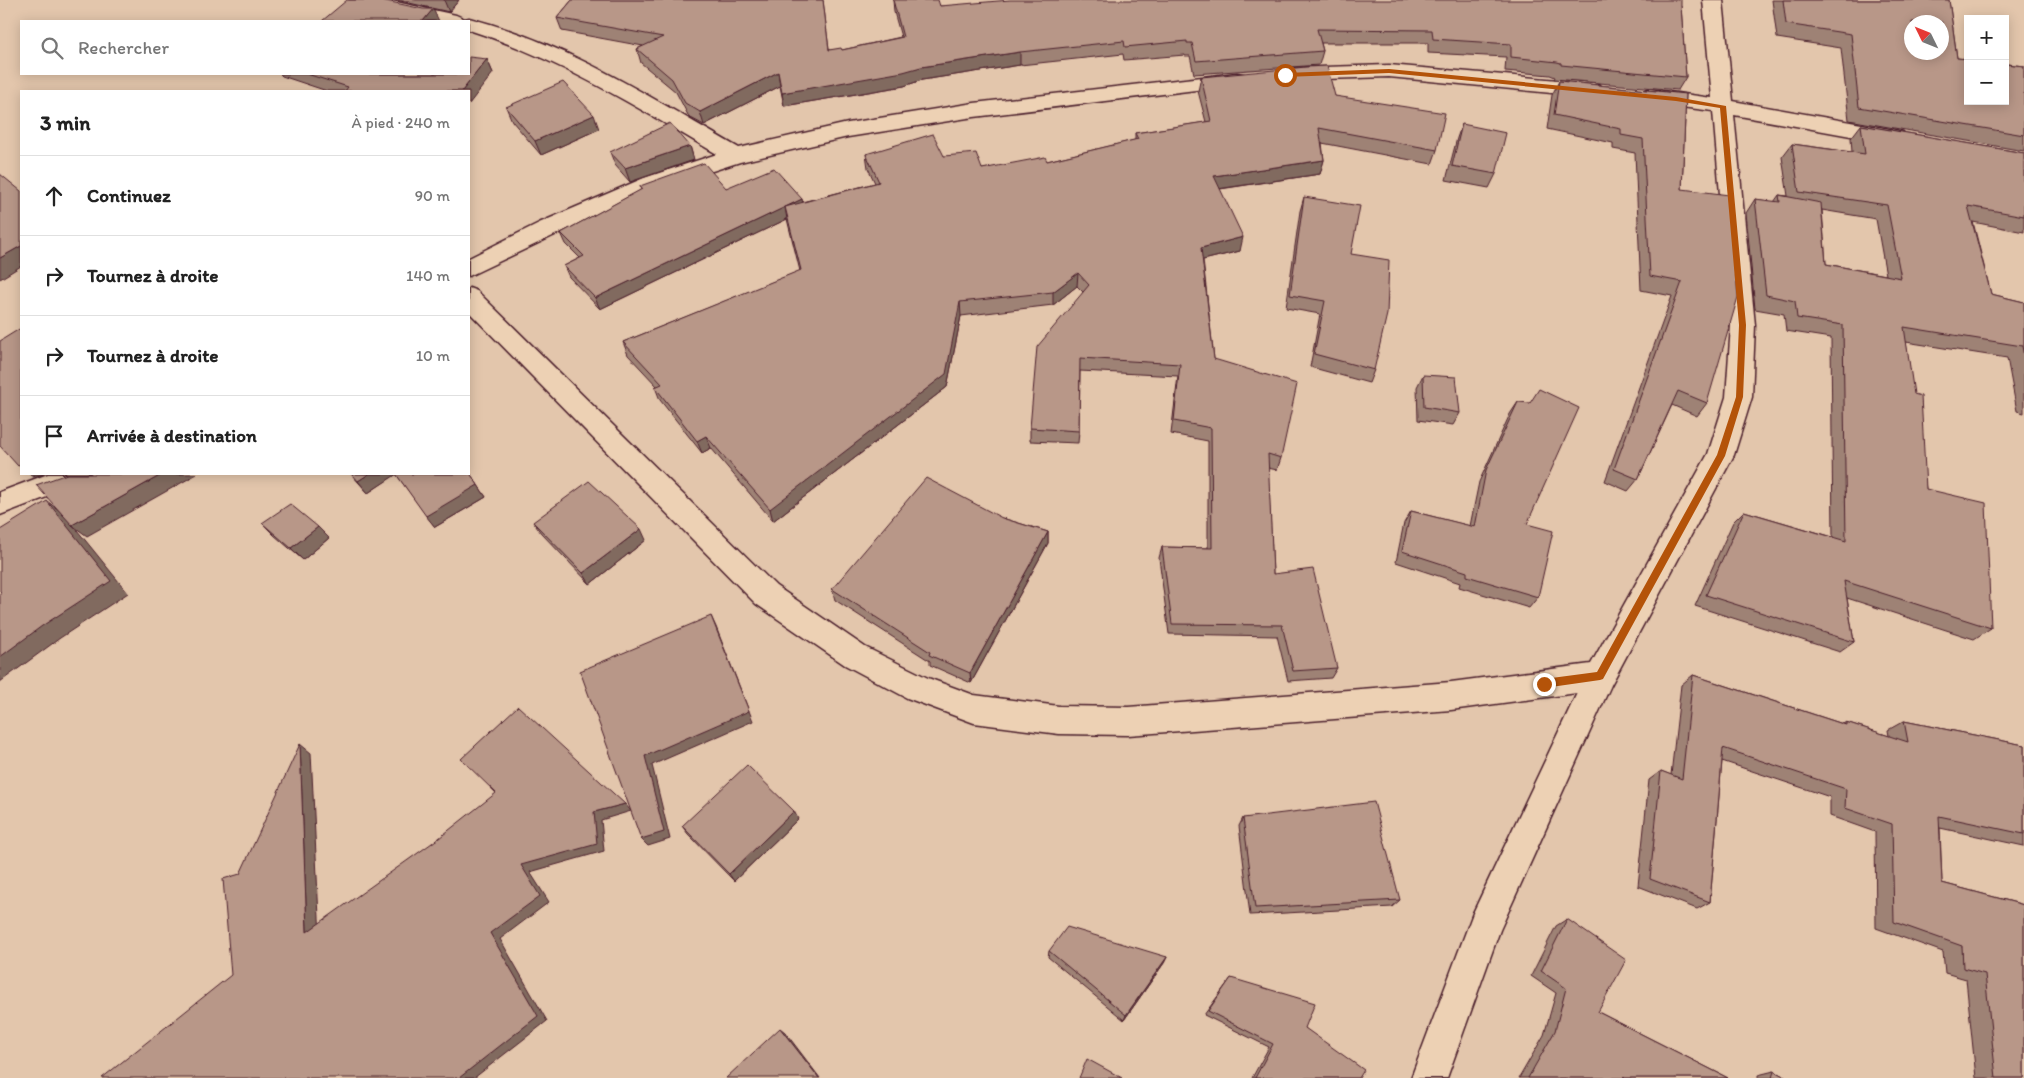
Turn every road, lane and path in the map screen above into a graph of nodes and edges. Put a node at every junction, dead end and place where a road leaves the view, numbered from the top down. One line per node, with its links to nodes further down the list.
1 (360, 0): 3 (street)
2 (1713, 0): 5 (street)
3 (451, 20)
4 (470, 24): 7 (street)
5 (1722, 106): 6 (street); 7 (street); 12 (street)
6 (1917, 141)
7 (736, 156): 8 (street)
8 (470, 267)
9 (470, 298): 12 (street)
10 (75, 475): 11 (street)
11 (0, 504)
12 (1600, 676): 13 (street)
13 (1429, 1078)

